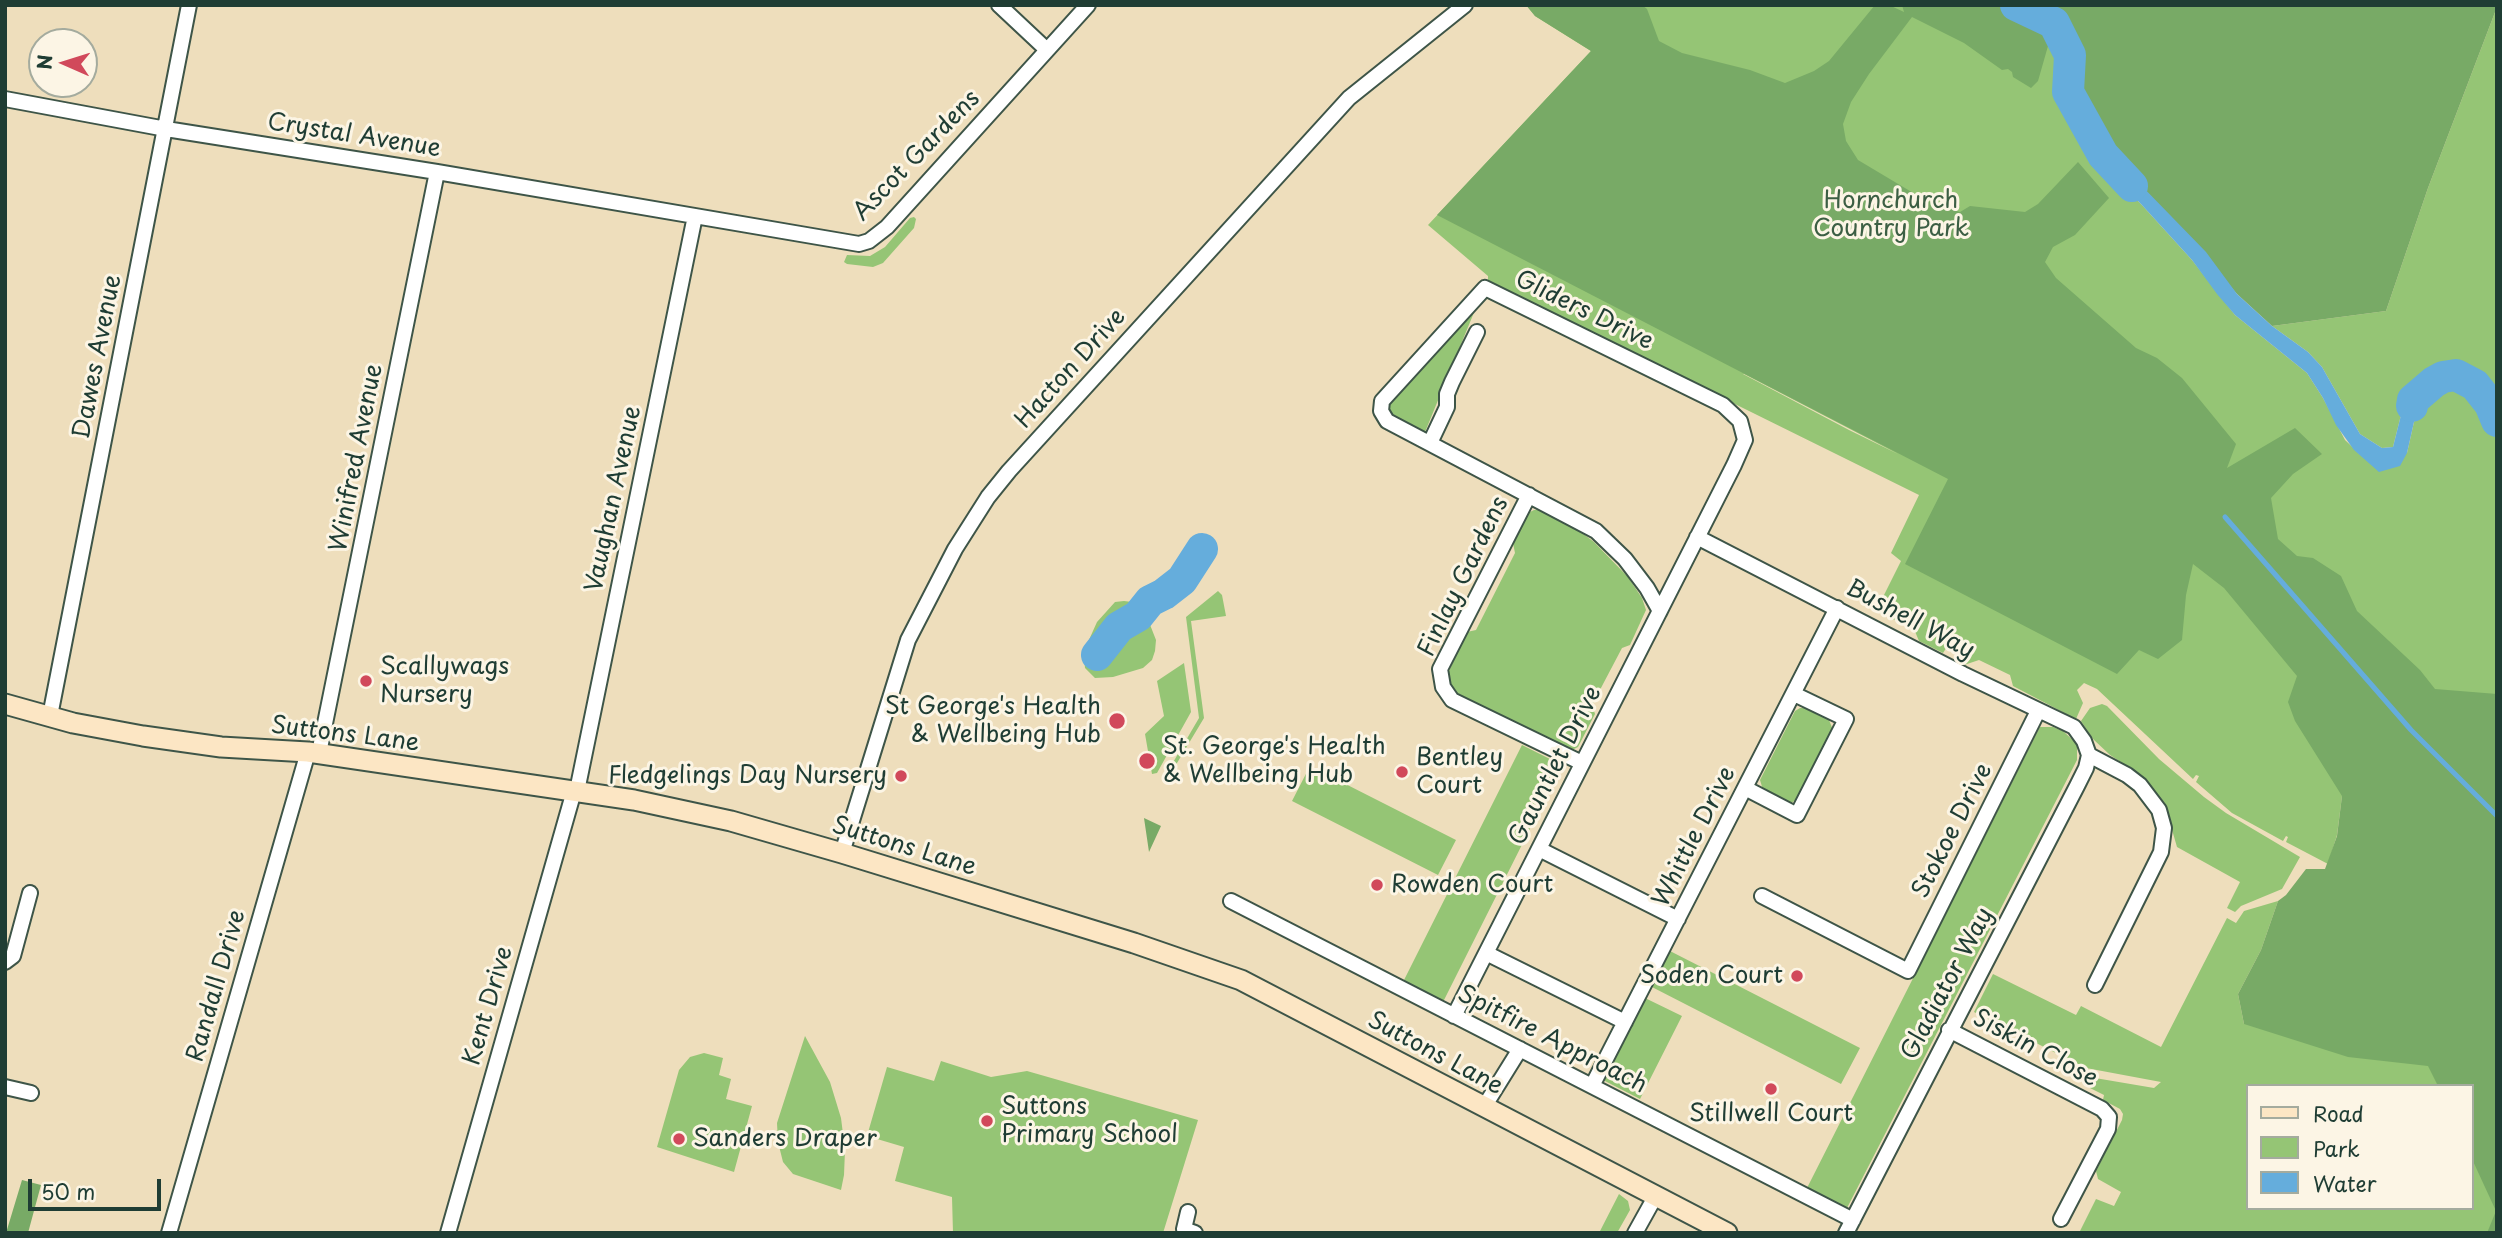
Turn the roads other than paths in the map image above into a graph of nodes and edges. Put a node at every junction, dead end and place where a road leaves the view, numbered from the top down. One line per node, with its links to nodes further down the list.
1 (189, 5): 7 (street, Dawes Avenue)
2 (999, 5): 5 (street)
3 (1088, 5): 5 (street, Ascot Gardens)
4 (1465, 5): 26 (street, Hacton Drive)
5 (1048, 50): 9 (street, Ascot Gardens)
6 (5, 99): 7 (street, Crystal Avenue)
7 (166, 129): 8 (street, Crystal Avenue); 19 (street, Dawes Avenue)
8 (437, 172): 9 (street, Crystal Avenue); 20 (street, Winifred Avenue)
9 (695, 216): 24 (street, Vaughan Avenue)
10 (1477, 332): 11 (street)
11 (1430, 443): 12 (street, Gliders Drive); 13 (street, Gliders Drive)
12 (1529, 495): 15 (street, Gliders Drive); 22 (street, Finlay Gardens)
13 (1697, 537): 14 (street, Bushell Way); 15 (street, Gauntlet Drive)
14 (1838, 608): 16 (street, Whittle Drive); 18 (street, Bushell Way)
15 (1660, 611): 22 (street, Gauntlet Drive)
16 (1794, 694): 23 (street, Whittle Drive); 23 (street)
17 (5, 704): 19 (street, Suttons Lane)
18 (2038, 711): 21 (street, Bushell Way); 28 (street, Stokoe Drive)
19 (50, 716): 20 (street, Suttons Lane)
20 (314, 752): 24 (street, Suttons Lane); 46 (street, Randall Drive)
21 (2089, 755): 33 (street); 36 (street, Gladiator Way)
22 (1582, 763): 25 (street, Gauntlet Drive)
23 (1745, 788): 30 (street, Whittle Drive)
24 (575, 791): 26 (street, Suttons Lane); 47 (street, Kent Drive)
25 (1539, 849): 30 (street); 31 (street, Gauntlet Drive)
26 (842, 853): 41 (street, Suttons Lane)
27 (30, 893): 32 (street)
28 (1762, 895)
29 (1231, 901): 34 (street, Spitfire Approach)
30 (1678, 919): 35 (street, Whittle Drive)
31 (1486, 953): 34 (street, Gauntlet Drive); 35 (street)
32 (5, 962)
33 (2095, 985)
34 (1454, 1016): 37 (street, Spitfire Approach)
35 (1625, 1022): 38 (street, Whittle Drive)
36 (1950, 1030): 44 (street, Siskin Close); 45 (street, Gladiator Way)
37 (1520, 1049): 38 (street, Spitfire Approach); 41 (street)
38 (1592, 1086): 45 (street, Spitfire Approach)
39 (5, 1087): 40 (street)
40 (31, 1093)
41 (1484, 1107): 42 (street, Suttons Lane)
42 (1655, 1197): 49 (street); 50 (street, Suttons Lane)
43 (1188, 1212): 48 (street)
44 (2062, 1219)
45 (1850, 1226)
46 (169, 1233)
47 (448, 1233)
48 (1195, 1233)
49 (1635, 1233)
50 (1727, 1233)

